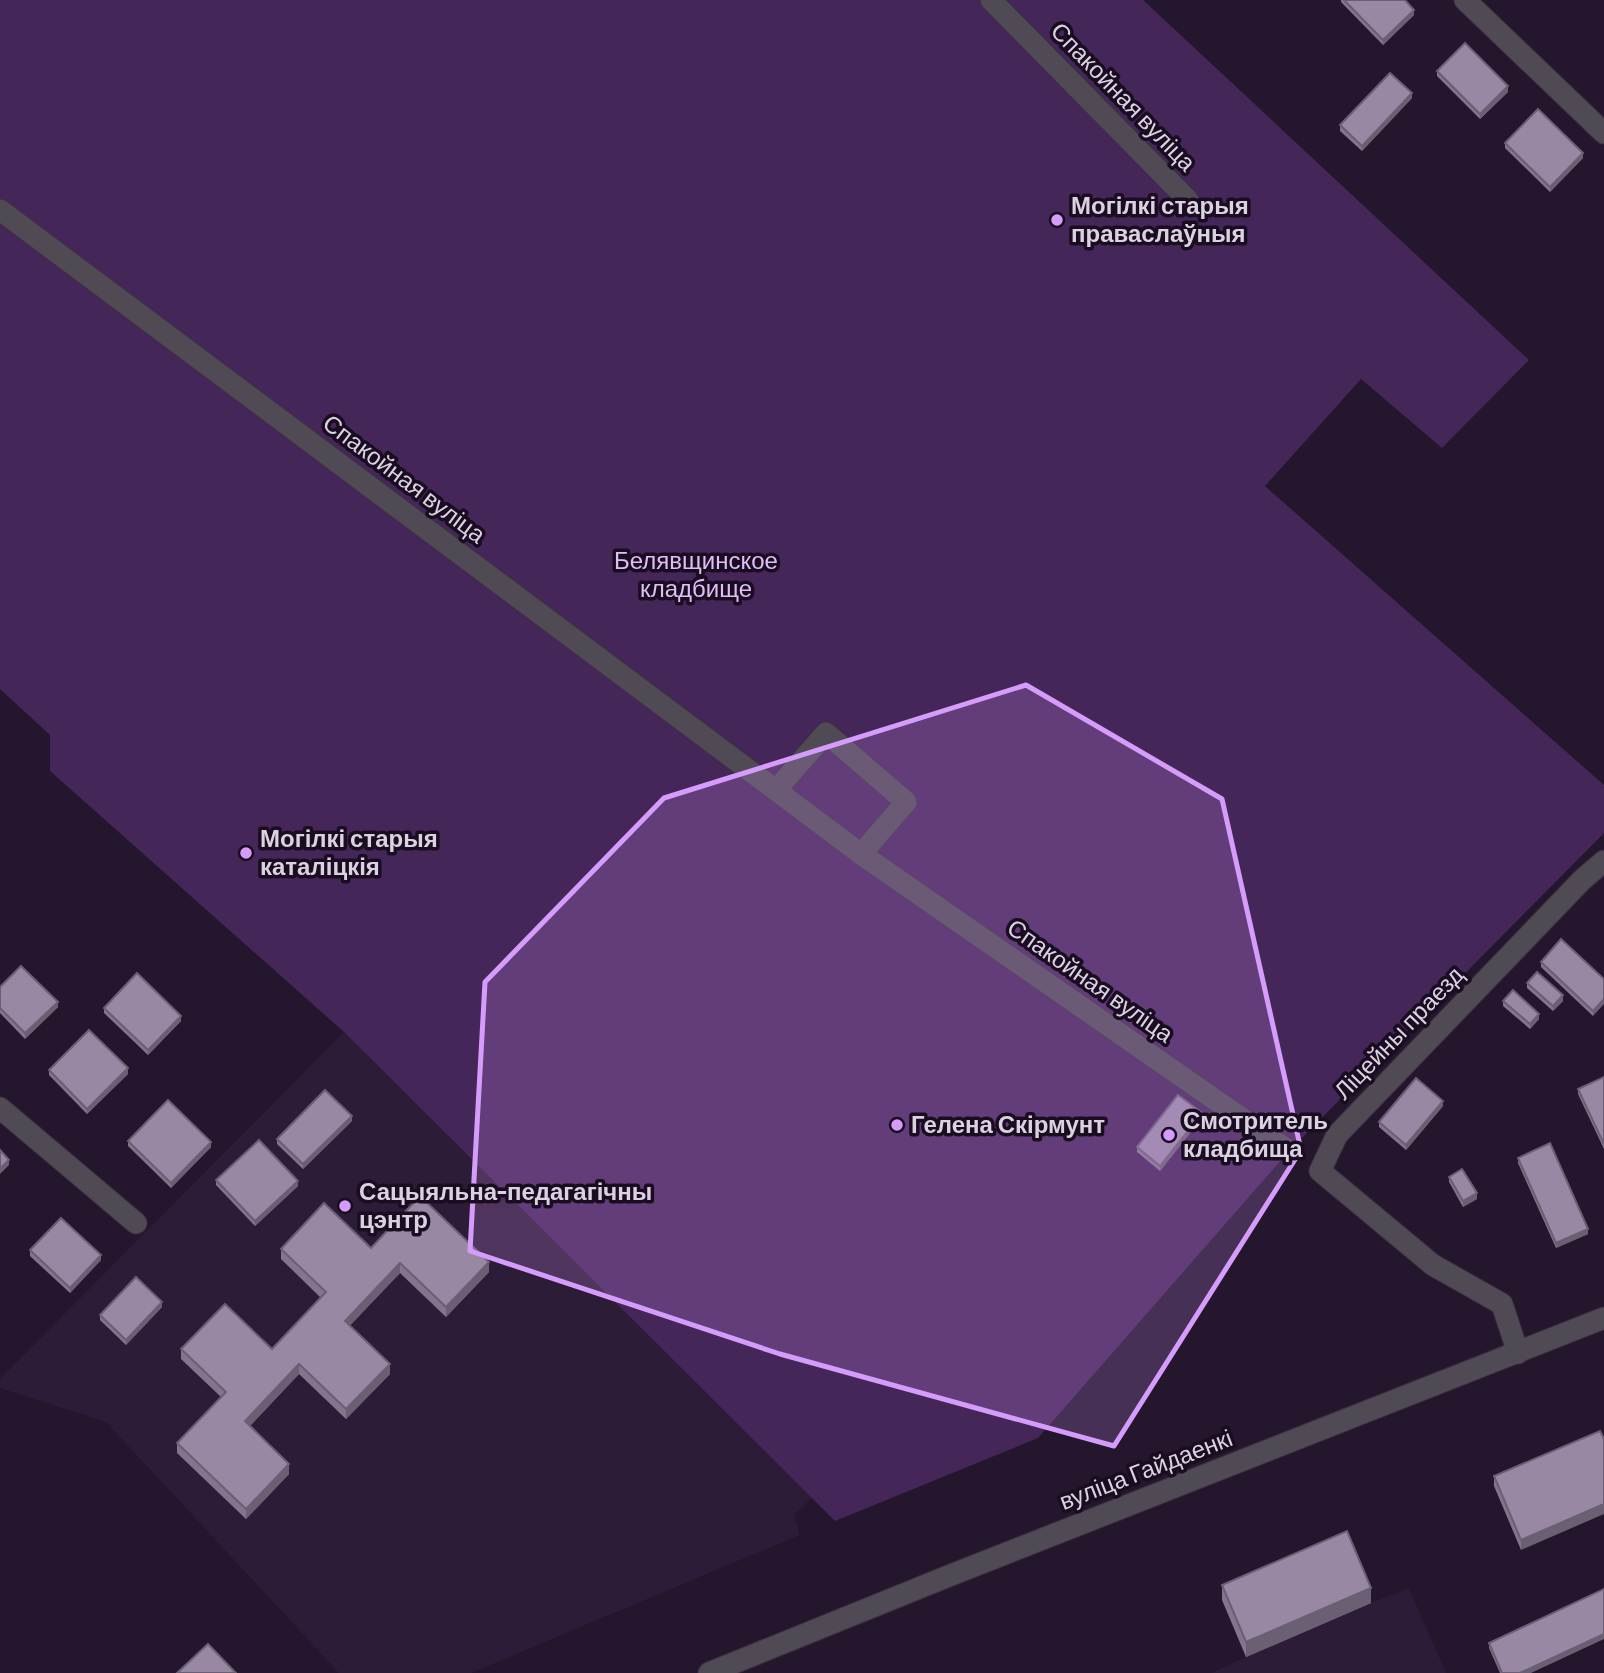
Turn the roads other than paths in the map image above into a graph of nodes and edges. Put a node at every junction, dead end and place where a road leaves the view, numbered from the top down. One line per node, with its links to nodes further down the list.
1 (991, 0): 4 (street, Спакойная вуліца)
2 (1465, 0): 3 (street)
3 (1604, 133)
4 (1188, 200)
5 (0, 210): 6 (street, Спакойная вуліца)
6 (776, 790): 7 (street, Спакойная вуліца); 7 (street)
7 (860, 854): 10 (street, Спакойная вуліца)
8 (1604, 861): 13 (street, Ліцейны праезд)
9 (0, 1108): 11 (street)
10 (1289, 1151)
11 (136, 1223)
12 (1604, 1318): 13 (street, вуліца Гайдаенкі)
13 (1518, 1353): 14 (street, вуліца Гайдаенкі)
14 (709, 1673)

